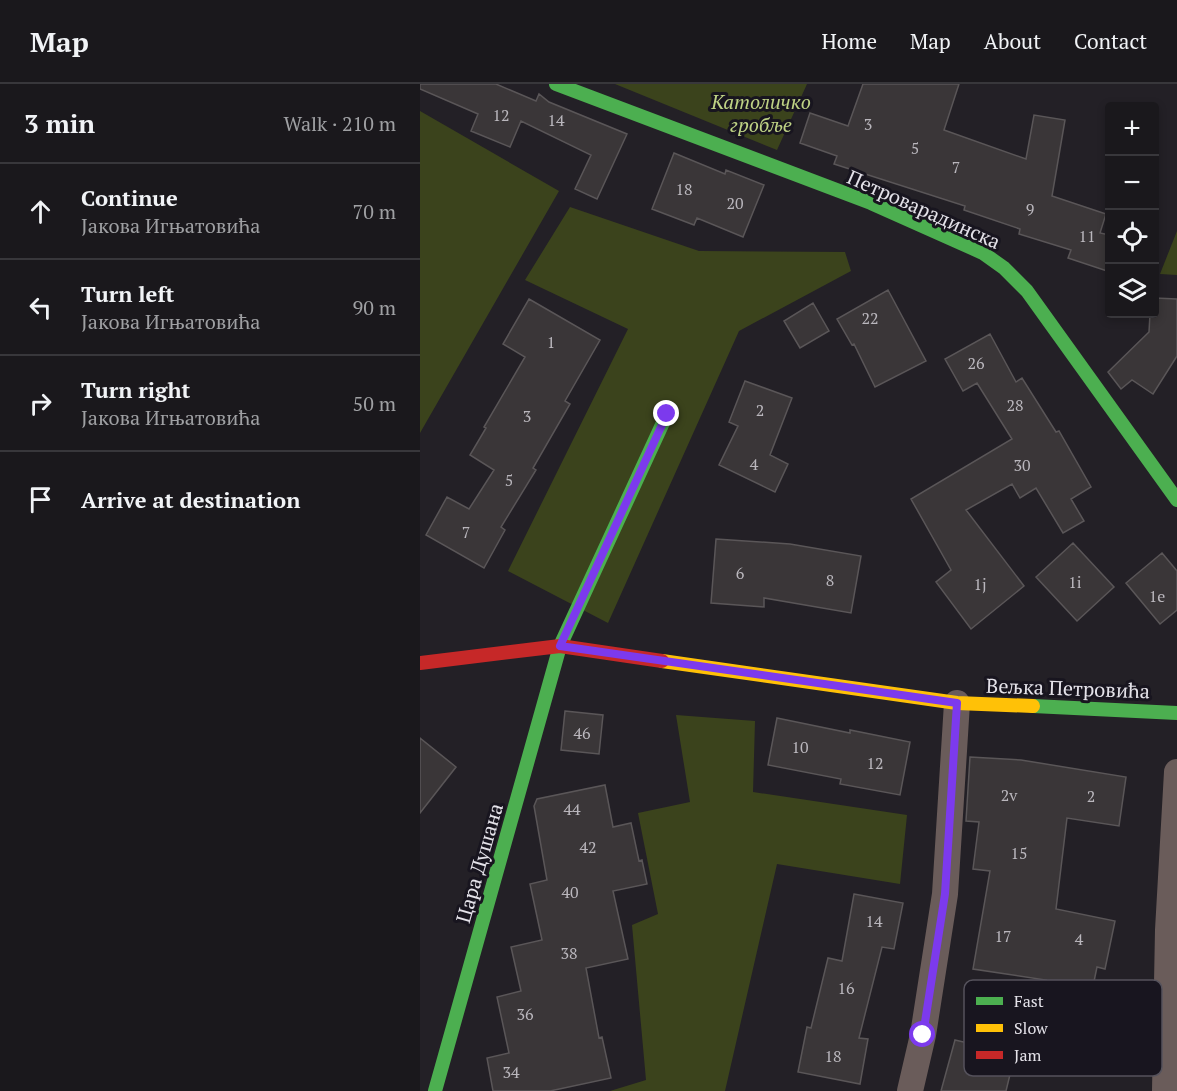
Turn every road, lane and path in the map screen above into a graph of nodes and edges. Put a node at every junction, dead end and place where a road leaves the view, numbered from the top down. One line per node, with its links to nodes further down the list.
1 (556, 84): 3 (street, Петроварадинска)
2 (667, 414): 4 (street, Цара Душана)
3 (1177, 500)
4 (560, 646): 5 (street, Вељка Петровића); 6 (street, Вељка Петровића); 9 (street, Цара Душана)
5 (420, 663)
6 (957, 703): 7 (street, Вељка Петровића); 10 (street)
7 (1177, 712)
8 (1177, 772): 11 (street)
9 (435, 1091)
10 (910, 1091)
11 (1165, 1091)

